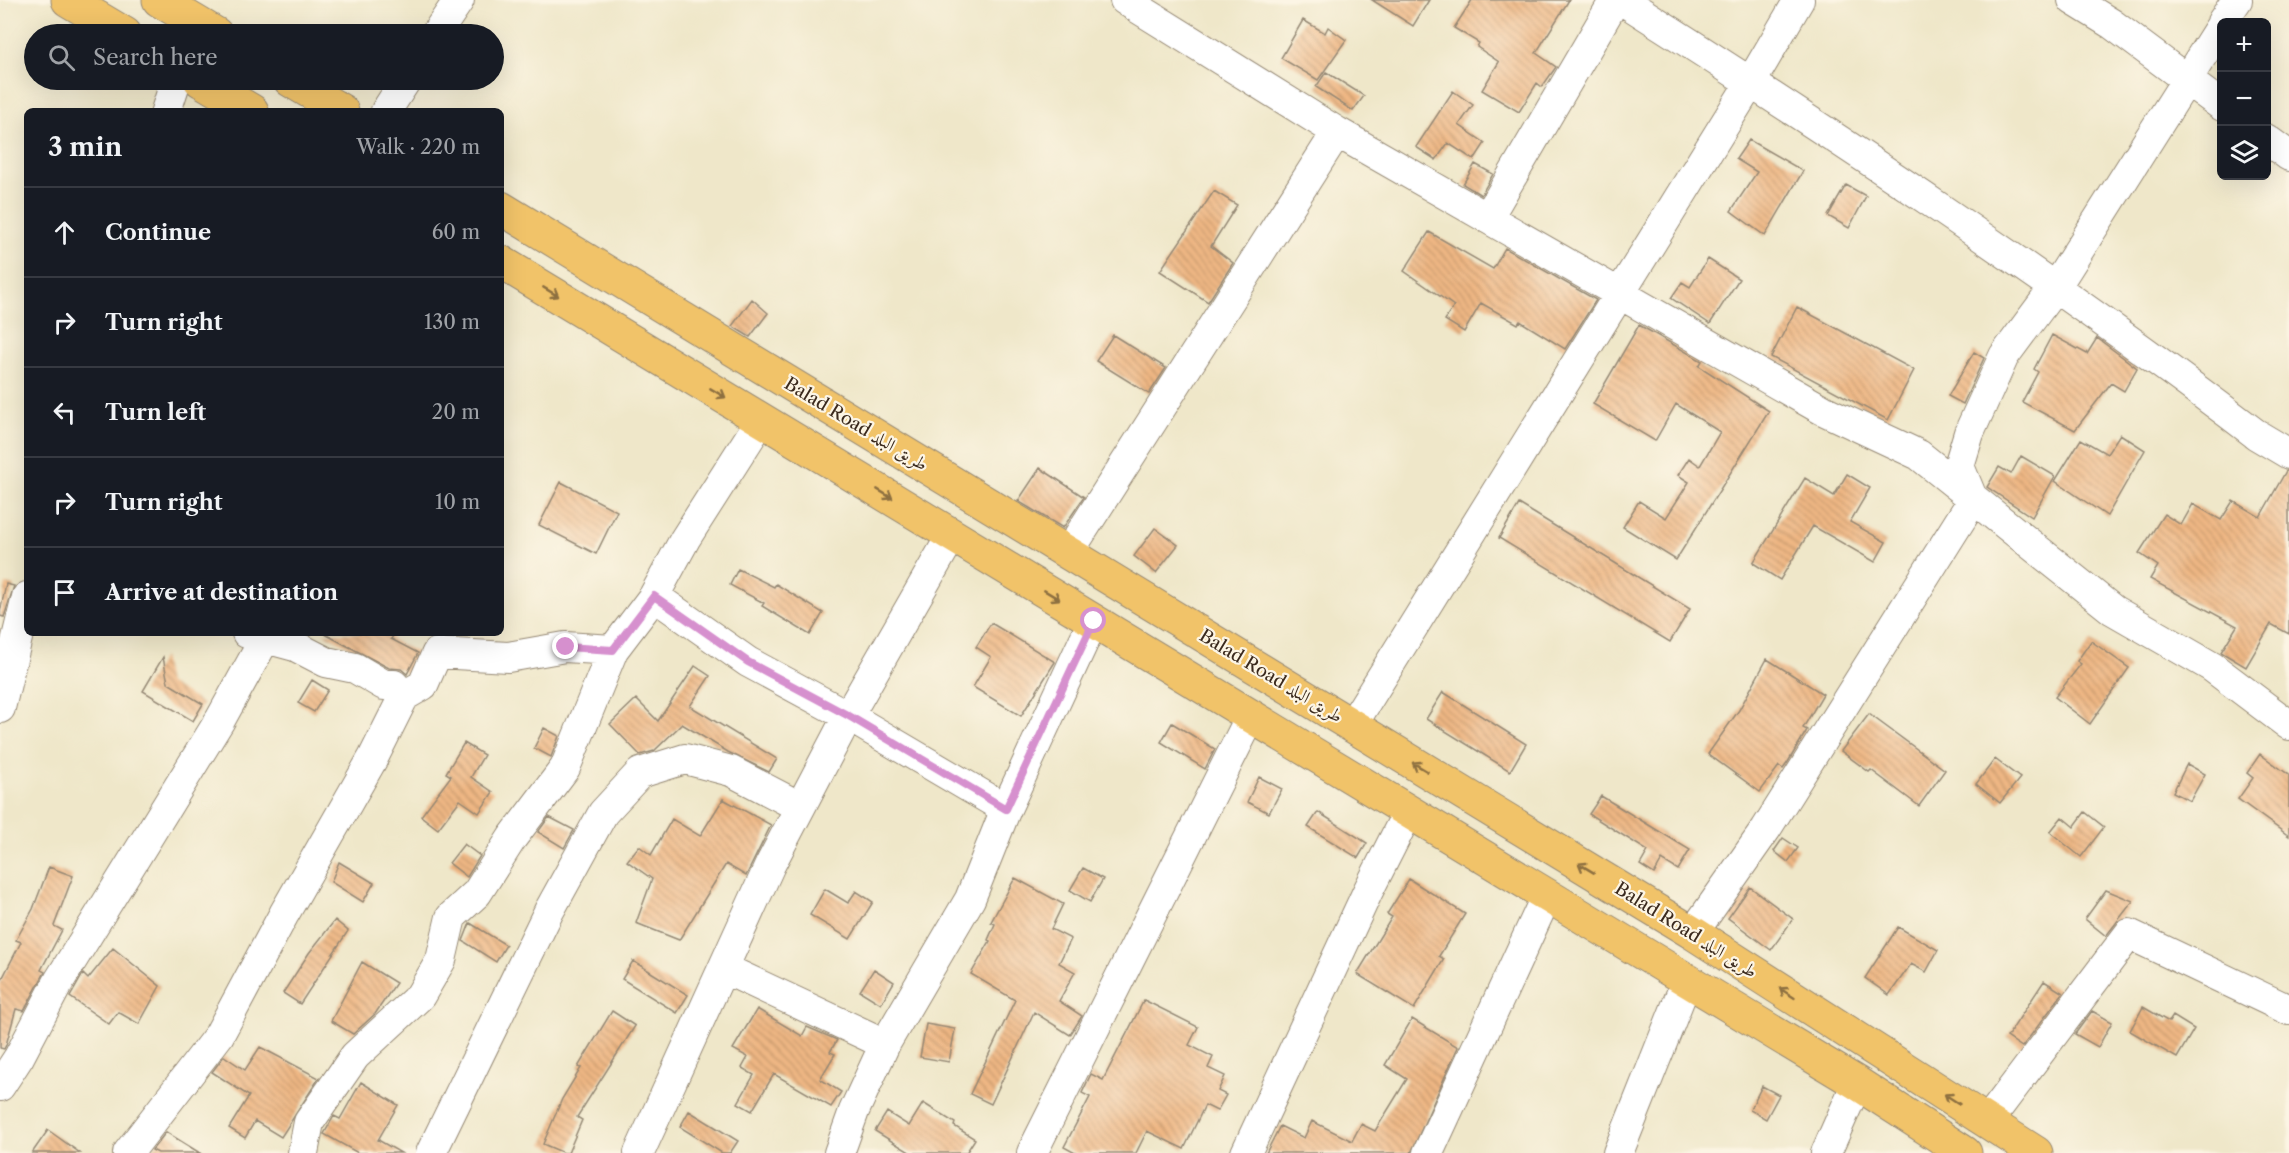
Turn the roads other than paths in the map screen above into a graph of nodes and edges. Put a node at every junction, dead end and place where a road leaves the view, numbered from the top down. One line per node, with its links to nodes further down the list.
1 (69, 0): 11 (highway)
2 (159, 0): 12 (highway)
3 (459, 0): 13 (street)
4 (1125, 0): 26 (street)
5 (1616, 0): 30 (street)
6 (1622, 0): 16 (street)
7 (1798, 0): 16 (street)
8 (2073, 0): 15 (street)
9 (2237, 0): 10 (street)
10 (2225, 18)
11 (109, 24)
12 (199, 24)
13 (443, 24)
14 (2217, 31): 15 (street)
15 (2185, 80): 21 (street); 32 (street)
16 (1751, 82): 32 (street); 33 (street)
17 (173, 90): 22 (street)
18 (217, 90): 23 (highway)
19 (307, 90): 24 (highway)
20 (400, 90): 25 (street)
21 (2217, 102)
22 (167, 108)
23 (247, 108)
24 (337, 108)
25 (388, 108)
26 (1338, 132): 30 (street); 38 (street)
27 (2271, 143): 28 (street)
28 (2289, 156)
29 (504, 210): 38 (highway, Balad Road طريق البلد)
30 (1488, 217): 33 (street)
31 (504, 264): 34 (highway, one-way to 34)
32 (2056, 286): 35 (street); 36 (street)
33 (1619, 291): 36 (street); 49 (street)
34 (761, 420): 37 (highway, one-way to 37); 39 (street)
35 (2289, 454)
36 (1973, 501): 50 (street); 55 (street)
37 (952, 535): 41 (highway, one-way to 41); 47 (street)
38 (1068, 553): 49 (highway, Balad Road طريق البلد)
39 (654, 596): 44 (street); 47 (street)
40 (24, 609): 46 (street)
41 (1094, 621): 48 (highway); 52 (street)
42 (260, 636): 61 (street)
43 (263, 636): 45 (street)
44 (613, 650): 45 (street); 65 (street)
45 (404, 696): 64 (street)
46 (0, 708)
47 (849, 716): 51 (street); 52 (street)
48 (1251, 716): 53 (highway); 63 (street)
49 (1352, 725): 55 (highway, Balad Road طريق البلد, one-way to 49)
50 (2289, 725)
51 (800, 807): 56 (street); 66 (street)
52 (1006, 809): 59 (street)
53 (1408, 812): 54 (highway); 69 (street)
54 (1547, 896): 57 (highway); 70 (street)
55 (1693, 933): 62 (highway, Balad Road طريق البلد, one-way to 55)
56 (725, 969): 59 (street); 67 (street)
57 (1687, 980): 60 (highway); 71 (street)
58 (2289, 1010): 62 (street)
59 (885, 1044): 68 (street)
60 (1857, 1083): 72 (street); 73 (highway)
61 (0, 1086)
62 (1988, 1122): 74 (highway, Balad Road طريق البلد)
63 (1042, 1150)
64 (128, 1153)
65 (303, 1153)
66 (431, 1153)
67 (639, 1153)
68 (839, 1153)
69 (1246, 1153)
70 (1428, 1153)
71 (1618, 1153)
72 (1826, 1153)
73 (1965, 1153)
74 (2036, 1153)

